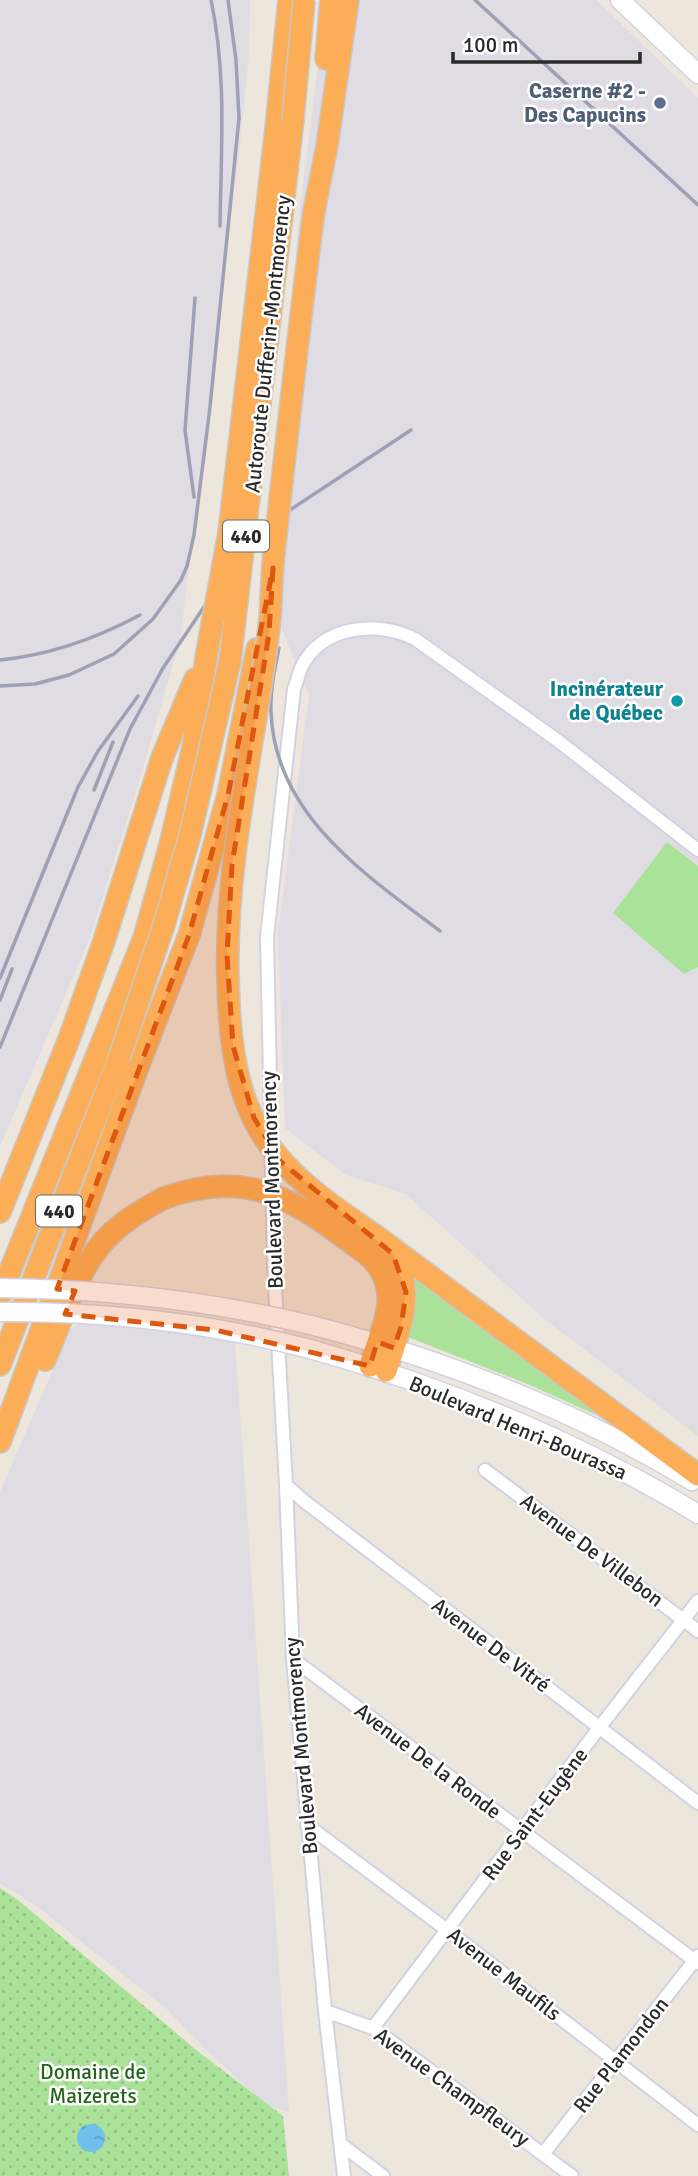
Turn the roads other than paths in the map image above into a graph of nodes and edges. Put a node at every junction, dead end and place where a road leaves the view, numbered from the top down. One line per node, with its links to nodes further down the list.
1 (273, 0): 8 (highway)
2 (289, 0): 8 (highway, Autoroute Dufferin-Montmorency / 440)
3 (304, 0): 13 (highway, Autoroute Dufferin-Montmorency / 440, bridge)
4 (331, 0): 9 (highway)
5 (348, 0): 9 (highway)
6 (620, 0): 7 (main road)
7 (698, 74)
8 (276, 129): 11 (highway, Autoroute Dufferin-Montmorency / 440, bridge)
9 (314, 211): 10 (highway, bridge)
10 (273, 568): 13 (highway, bridge); 17 (highway, bridge)
11 (207, 652): 14 (highway); 19 (highway, Autoroute Dufferin-Montmorency / 440)
12 (698, 850): 28 (street, Boulevard Montmorency)
13 (129, 1061): 22 (highway, Autoroute Dufferin-Montmorency / 440); 24 (highway)
14 (19, 1164): 15 (highway); 16 (highway)
15 (0, 1204)
16 (0, 1212)
17 (376, 1245): 21 (highway); 25 (highway, bridge); 27 (highway)
18 (0, 1288): 21 (main road, Boulevard Henri-Bourassa, bridge)
19 (0, 1296)
20 (0, 1312): 23 (main road, Boulevard Henri-Bourassa, bridge)
21 (385, 1345): 23 (highway); 29 (main road, Boulevard Henri-Bourassa)
22 (0, 1365)
23 (378, 1368): 30 (main road, Boulevard Henri-Bourassa)
24 (0, 1442)
25 (0, 1461)
26 (485, 1470): 32 (street, Avenue De Villebon)
27 (698, 1475)
28 (286, 1485): 34 (street, Boulevard Montmorency); 35 (street, Avenue De Vitré)
29 (698, 1485)
30 (698, 1514)
31 (698, 1601): 32 (street, Rue Saint-Eugène)
32 (684, 1620): 33 (street, Avenue De Villebon); 35 (street, Rue Saint-Eugène)
33 (698, 1631)
34 (293, 1659): 37 (street, Boulevard Montmorency); 38 (street, Avenue De la Ronde)
35 (599, 1728): 36 (street, Avenue De Vitré); 38 (street, Rue Saint-Eugène)
36 (698, 1803)
37 (307, 1825): 39 (street, Avenue Maufils); 41 (street, Boulevard Montmorency)
38 (522, 1832): 39 (street, Rue Saint-Eugène); 40 (street, Avenue De la Ronde)
39 (447, 1930): 42 (street, Rue Saint-Eugène); 43 (street, Avenue Maufils)
40 (697, 1960): 43 (street, Rue Plamondon)
41 (325, 2011): 42 (street, Avenue Champfleury); 45 (street, Boulevard Montmorency)
42 (373, 2028): 46 (street, Avenue Champfleury)
43 (616, 2061): 44 (street, Avenue Maufils); 46 (street, Rue Plamondon)
44 (698, 2125)
45 (342, 2145): 47 (street, Boulevard Montmorency); 48 (street)
46 (544, 2154): 49 (street, Avenue Champfleury)
47 (344, 2176)
48 (383, 2176)
49 (572, 2176)

